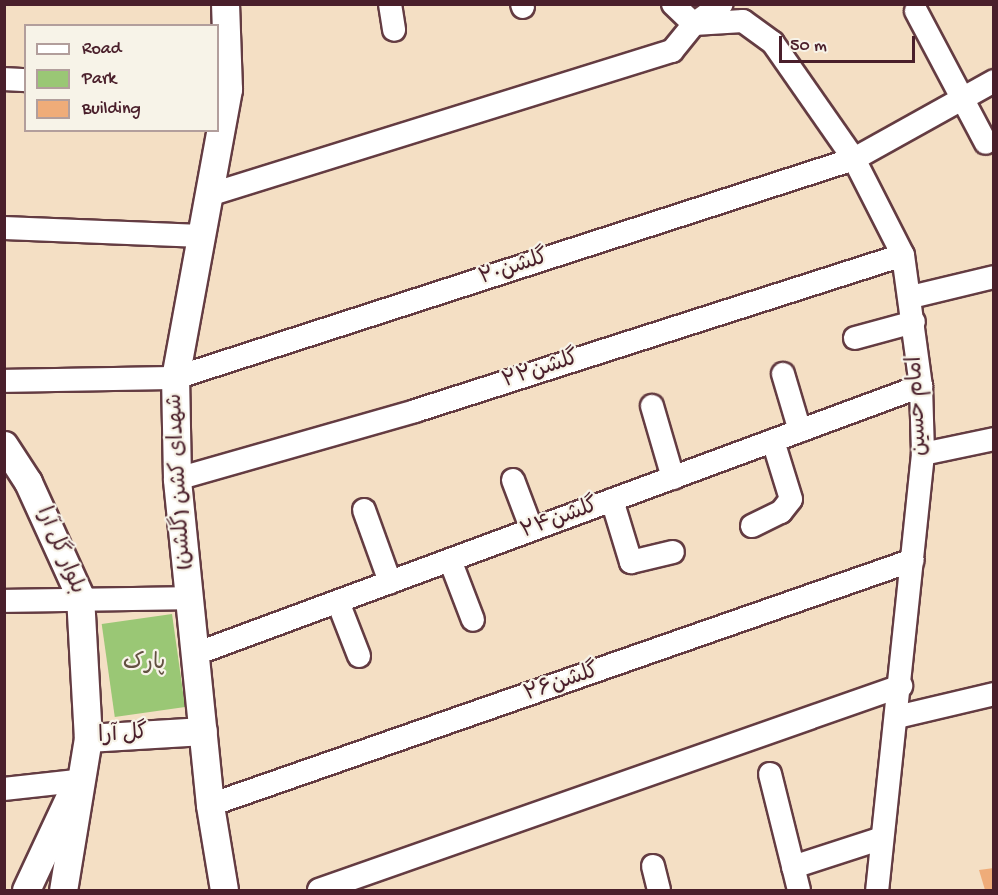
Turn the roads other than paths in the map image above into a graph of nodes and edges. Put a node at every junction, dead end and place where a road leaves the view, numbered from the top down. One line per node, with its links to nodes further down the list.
1 (225, 4): 11 (street, شهدای کشن (گلشن))
2 (390, 4): 7 (street)
3 (674, 4): 6 (street)
4 (722, 4): 6 (street)
5 (916, 11): 12 (street)
6 (694, 24): 16 (street, امام حسین); 17 (street)
7 (394, 30)
8 (4, 79): 9 (street)
9 (24, 80)
10 (993, 81): 12 (street, گلشن۲۰)
11 (223, 89): 13 (street, شهدای کشن (گلشن))
12 (963, 97): 15 (street); 16 (street, گلشن۲۰)
13 (219, 127)
14 (218, 132): 17 (street, شهدای کشن (گلشن))
15 (986, 143)
16 (854, 159): 20 (street, امام حسین); 26 (street, گلشن۲۰)
17 (212, 194): 19 (street, شهدای کشن (گلشن))
18 (4, 228): 19 (street)
19 (203, 236): 26 (street, شهدای کشن (گلشن))
20 (903, 255): 22 (street, امام حسین); 36 (street, گلشن۲۲)
21 (993, 277): 22 (street)
22 (911, 297): 23 (street, امام حسین)
23 (914, 322): 24 (street); 28 (street, امام حسین)
24 (855, 338)
25 (783, 374): 30 (street)
26 (175, 378): 27 (street, گلشن۲۰); 36 (street, شهدای کشن (گلشن))
27 (4, 381)
28 (921, 386): 30 (street, گلشن۲۴); 34 (street, امام حسین)
29 (652, 406): 35 (street)
30 (800, 431): 32 (street, گلشن۲۴)
31 (993, 439): 34 (street)
32 (773, 441): 35 (street, گلشن۲۴); 40 (street)
33 (4, 445): 46 (street, بلوار گل آرا)
34 (923, 454): 44 (street, امام حسین)
35 (673, 478): 38 (street, گلشن۲۴)
36 (177, 479): 47 (street, شهدای کشن (گلشن))
37 (513, 480): 41 (street)
38 (612, 500): 41 (street, گلشن۲۴); 42 (street)
39 (364, 510): 45 (street)
40 (752, 526)
41 (532, 530): 43 (street, گلشن۲۴)
42 (673, 552)
43 (450, 560): 45 (street, گلشن۲۴); 50 (street)
44 (914, 560): 53 (street, امام حسین); 61 (street, گلشن۲۶)
45 (390, 582): 49 (street, گلشن۲۴)
46 (80, 596): 47 (street); 48 (street); 57 (street, بلوار گل آرا)
47 (189, 598): 51 (street, شهدای کشن (گلشن))
48 (4, 601)
49 (338, 602): 51 (street, گلشن۲۴); 52 (street)
50 (473, 620)
51 (198, 653): 56 (street, شهدای کشن (گلشن))
52 (359, 656)
53 (901, 686): 55 (street, امام حسین); 68 (street)
54 (993, 694): 55 (street)
55 (897, 717): 62 (street, امام حسین)
56 (203, 730): 57 (street, گل آرا); 61 (street, شهدای کشن (گلشن))
57 (88, 738): 59 (street, گل آرا)
58 (770, 774): 64 (street)
59 (77, 781): 60 (street); 65 (street, گل آرا); 66 (street, گل آرا)
60 (4, 789)
61 (210, 805): 67 (street, شهدای کشن (گلشن))
62 (879, 839): 64 (street); 71 (street, امام حسین)
63 (652, 866): 69 (street)
64 (793, 867): 70 (street)
65 (26, 891)
66 (63, 891)
67 (224, 891)
68 (319, 891)
69 (659, 891)
70 (799, 891)
71 (877, 891)

